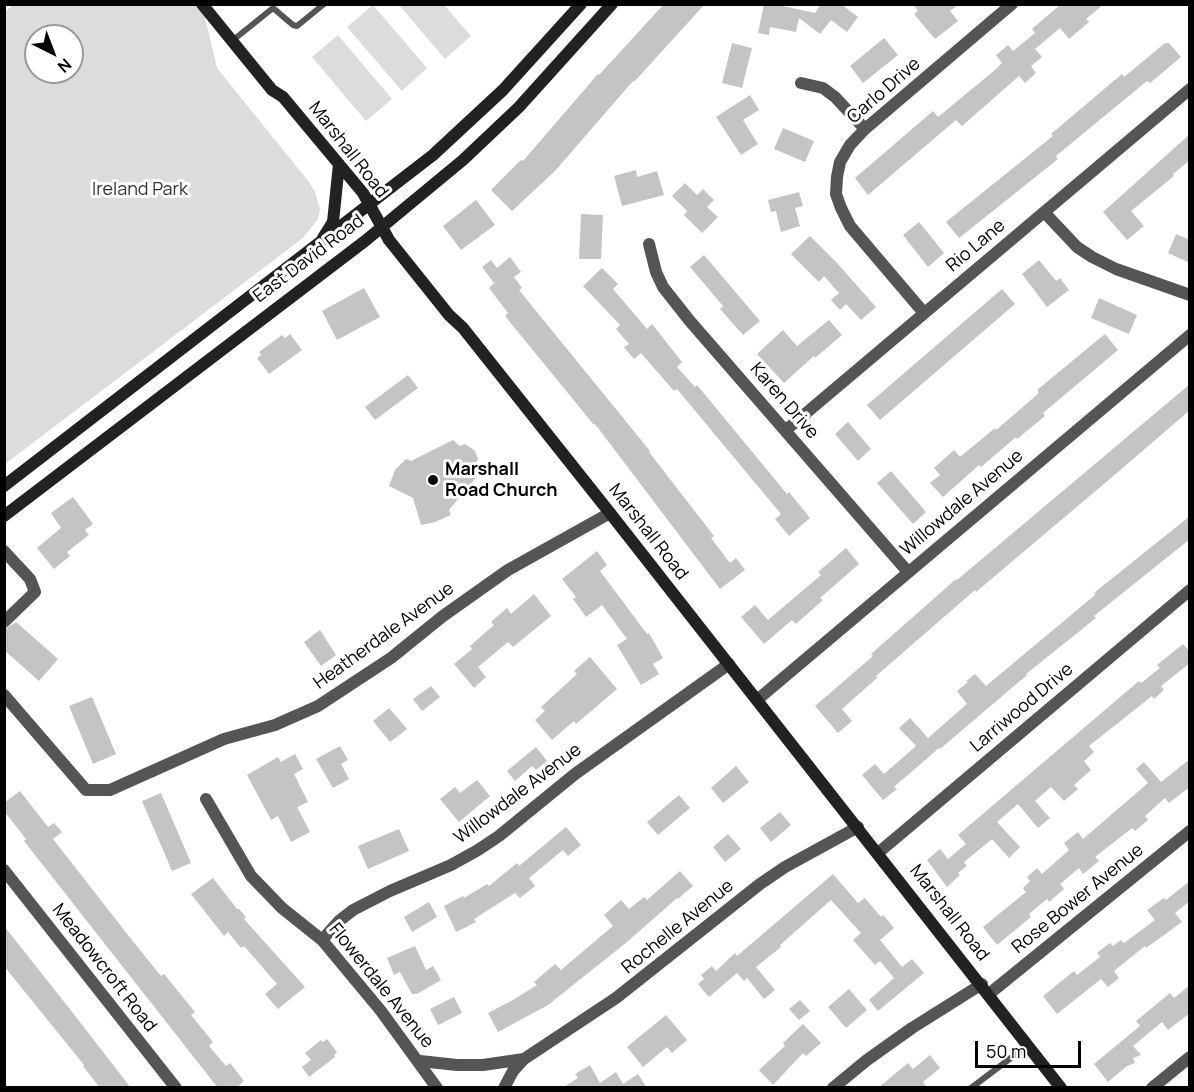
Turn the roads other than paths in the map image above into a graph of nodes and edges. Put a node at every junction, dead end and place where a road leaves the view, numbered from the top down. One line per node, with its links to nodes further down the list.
1 (202, 4): 8 (street, Marshall Road)
2 (324, 4): 6 (lane)
3 (581, 4): 13 (street, East David Road)
4 (612, 4): 15 (street, East David Road)
5 (1012, 4): 7 (street, Carlo Drive)
6 (274, 6): 8 (lane)
7 (998, 9): 11 (street, Carlo Drive)
8 (232, 41): 12 (street, Marshall Road)
9 (801, 83): 11 (street)
10 (1190, 90): 14 (street, Rio Lane)
11 (865, 129): 19 (street, Carlo Drive)
12 (339, 164): 13 (street, Marshall Road); 17 (street)
13 (370, 206): 15 (street, Marshall Road); 17 (street, East David Road)
14 (1044, 212): 18 (street); 19 (street, Rio Lane)
15 (382, 227): 23 (street, Marshall Road); 24 (street, East David Road)
16 (649, 244): 21 (street, Karen Drive)
17 (319, 245): 22 (street, East David Road)
18 (1190, 295)
19 (924, 313): 21 (street, Rio Lane)
20 (1190, 335): 26 (street, Willowdale Avenue)
21 (786, 430): 26 (street, Karen Drive)
22 (4, 486)
23 (610, 513): 29 (street, Marshall Road); 30 (street, Heatherdale Avenue)
24 (4, 516)
25 (4, 551): 28 (street)
26 (908, 572): 31 (street, Willowdale Avenue)
27 (1190, 590): 35 (street, Larriwood Drive)
28 (4, 622)
29 (729, 664): 31 (street, Marshall Road); 37 (street, Willowdale Avenue)
30 (4, 695)
31 (757, 700): 33 (street, Marshall Road)
32 (206, 799): 37 (street, Flowerdale Avenue)
33 (858, 827): 35 (street, Marshall Road); 41 (street, Rochelle Avenue)
34 (1190, 831): 38 (street, Rose Bower Avenue)
35 (878, 853): 38 (street, Marshall Road)
36 (4, 870): 43 (street, Meadowcroft Road)
37 (322, 940): 42 (street, Flowerdale Avenue)
38 (986, 989): 39 (street, Marshall Road); 46 (street, Rose Bower Avenue)
39 (1029, 1045): 47 (lane); 48 (street, Marshall Road)
40 (1190, 1057): 49 (street)
41 (524, 1059): 42 (street, Rochelle Avenue); 45 (street, Rochelle Avenue)
42 (420, 1061): 44 (street, Flowerdale Avenue)
43 (176, 1088)
44 (437, 1088)
45 (504, 1088)
46 (833, 1088)
47 (971, 1088)
48 (1061, 1088)
49 (1152, 1088)

